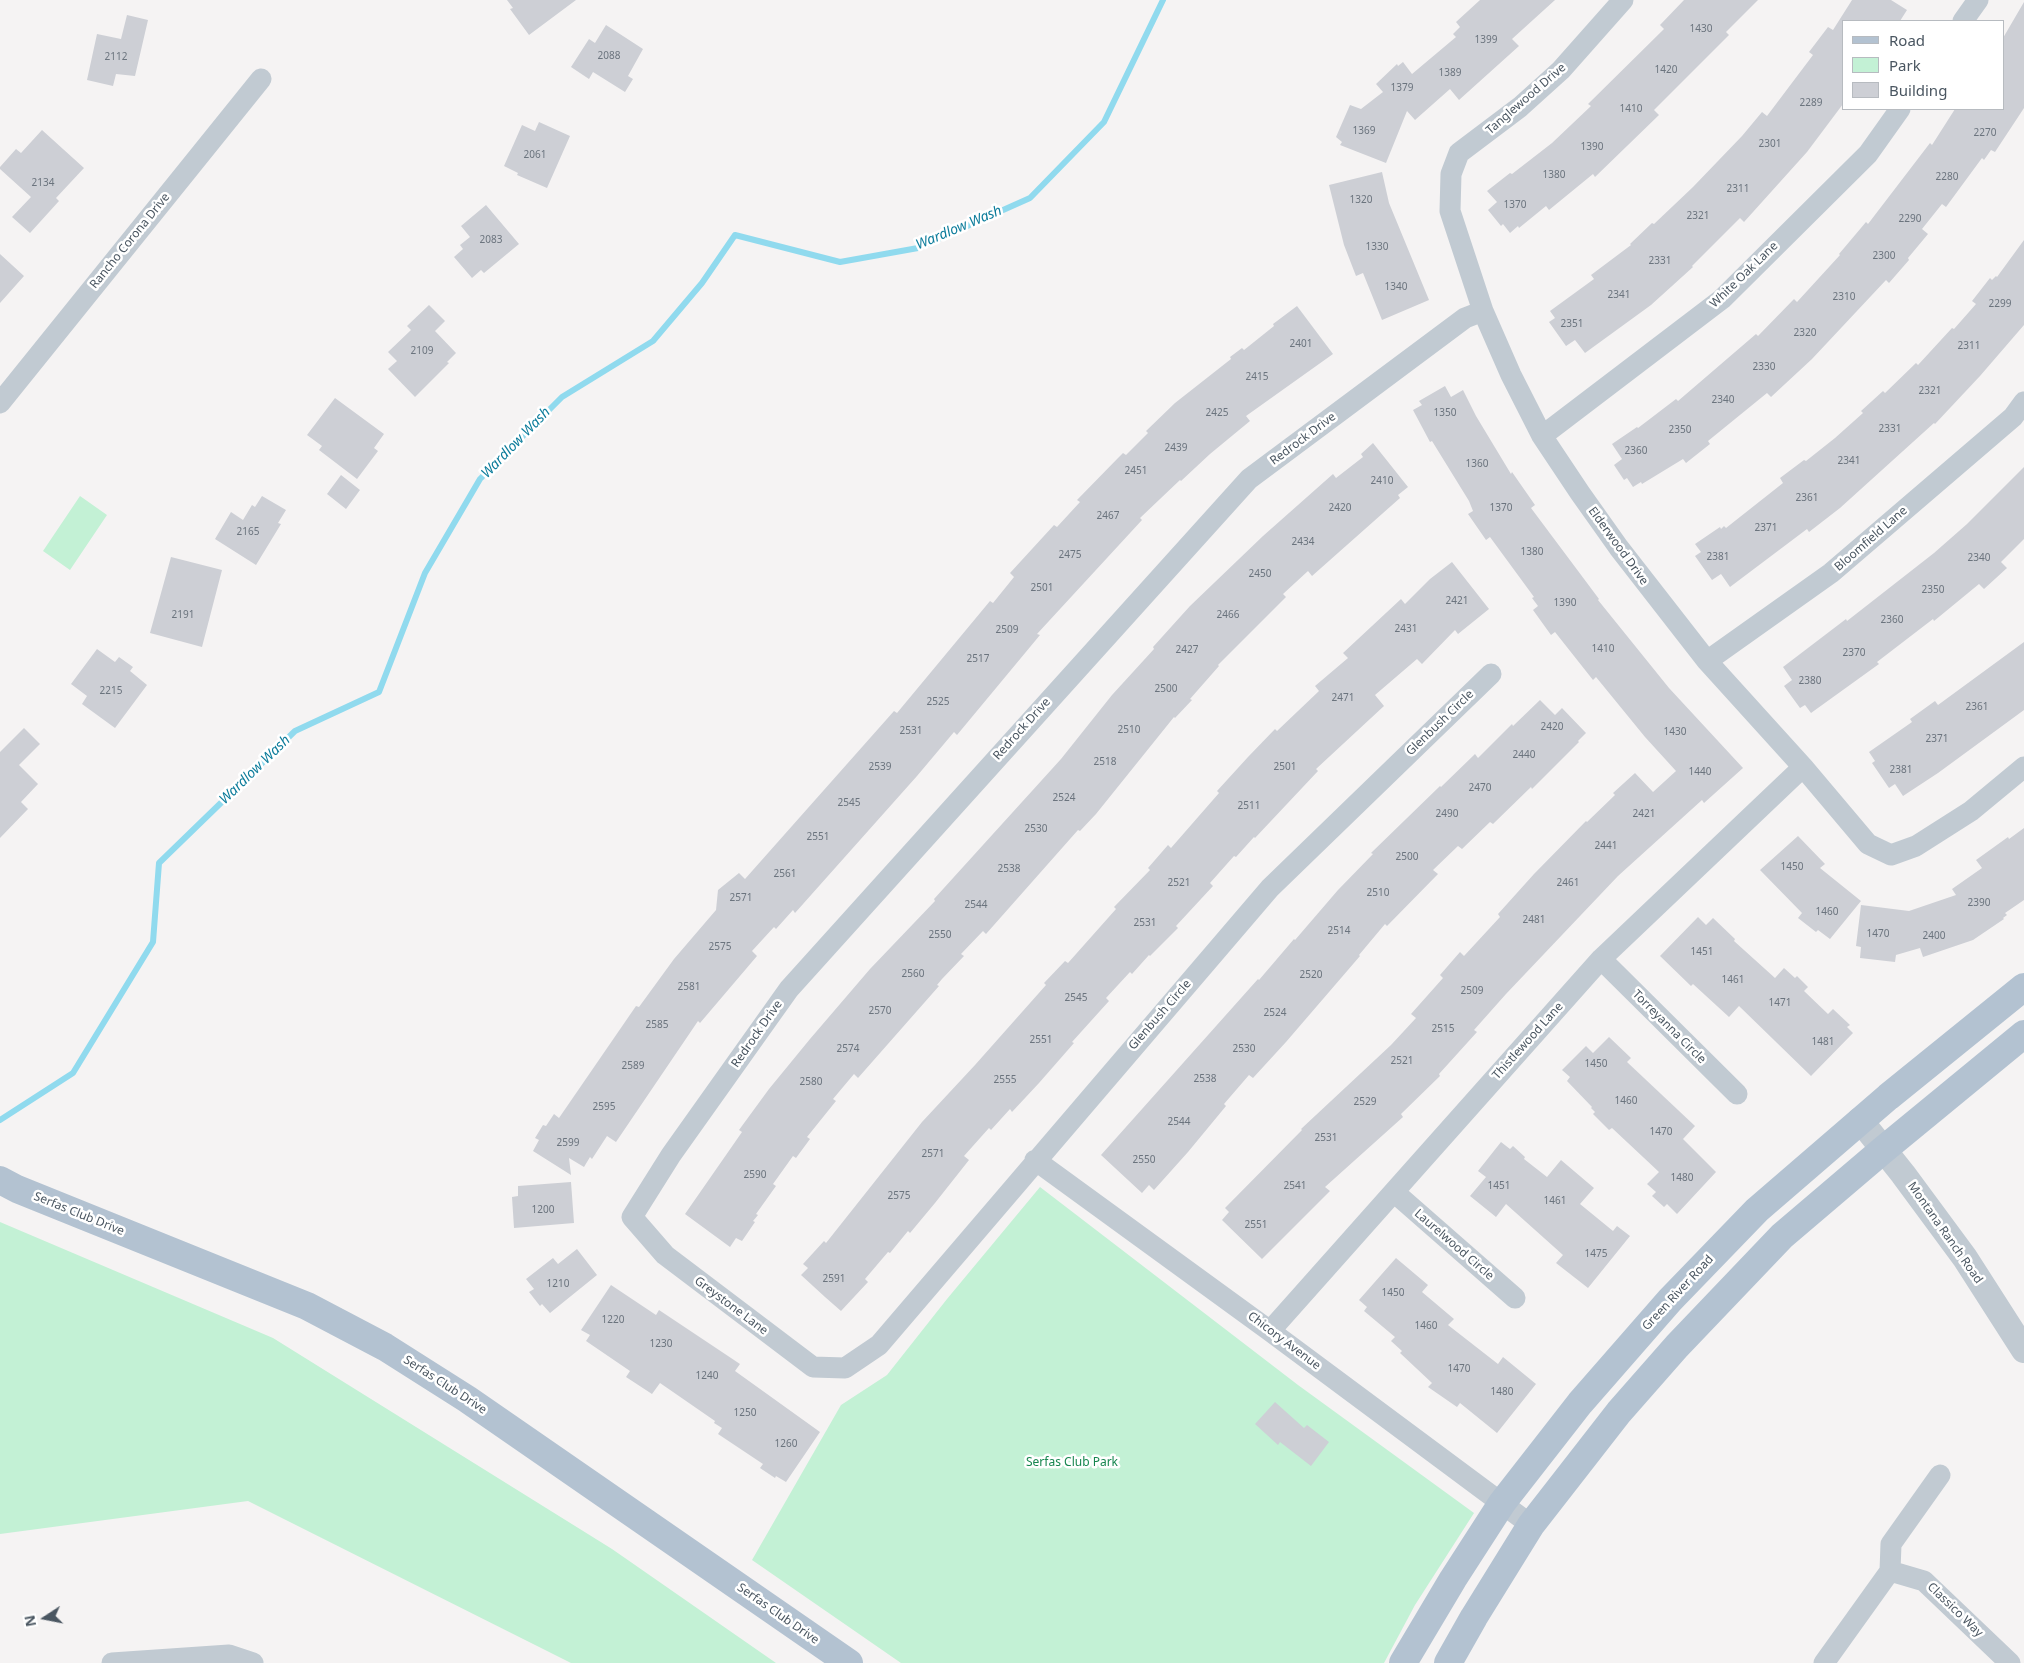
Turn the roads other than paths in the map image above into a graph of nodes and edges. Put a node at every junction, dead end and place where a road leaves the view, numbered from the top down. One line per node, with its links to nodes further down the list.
1 (1623, 0): 6 (street, Tanglewood Drive)
2 (1978, 0): 3 (street)
3 (1964, 20)
4 (261, 80): 9 (street, Rancho Corona Drive)
5 (1899, 110): 10 (street, White Oak Lane)
6 (1451, 174): 7 (street, Elderwood Drive)
7 (1483, 311): 10 (street, Elderwood Drive); 24 (street, Redrock Drive)
8 (2024, 402): 11 (street, Bloomfield Lane)
9 (0, 403)
10 (1542, 436): 11 (street, Elderwood Drive)
11 (1707, 661): 13 (street, Elderwood Drive)
12 (1490, 674): 21 (street, Glenbush Circle)
13 (1803, 767): 14 (street, Elderwood Drive); 15 (street, Thistlewood Lane)
14 (2024, 768)
15 (1601, 959): 18 (street, Torreyanna Circle); 23 (street, Thistlewood Lane)
16 (2024, 987): 19 (main road, Green River Road)
17 (2024, 1034): 20 (main road)
18 (1737, 1094)
19 (1860, 1120): 20 (street, Montana Ranch Road); 30 (main road, Green River Road)
20 (1883, 1150): 27 (street, Montana Ranch Road); 31 (main road)
21 (1035, 1160): 26 (street, Chicory Avenue); 28 (street, Glenbush Circle)
22 (0, 1180): 35 (main road, Serfas Club Drive)
23 (1394, 1192): 25 (street, Laurelwood Circle); 26 (street, Thistlewood Lane)
24 (632, 1217): 28 (street, Greystone Lane)
25 (1515, 1298)
26 (1270, 1331): 30 (street, Chicory Avenue)
27 (2024, 1350)
28 (845, 1368)
29 (1940, 1475): 32 (street)
30 (1502, 1503): 31 (street, Chicory Avenue); 36 (main road, Green River Road)
31 (1531, 1525): 37 (main road)
32 (1890, 1571): 38 (street); 39 (street, Classico Way)
33 (112, 1663): 34 (street)
34 (253, 1663)
35 (849, 1663)
36 (1403, 1663)
37 (1448, 1663)
38 (1824, 1663)
39 (2010, 1663)

